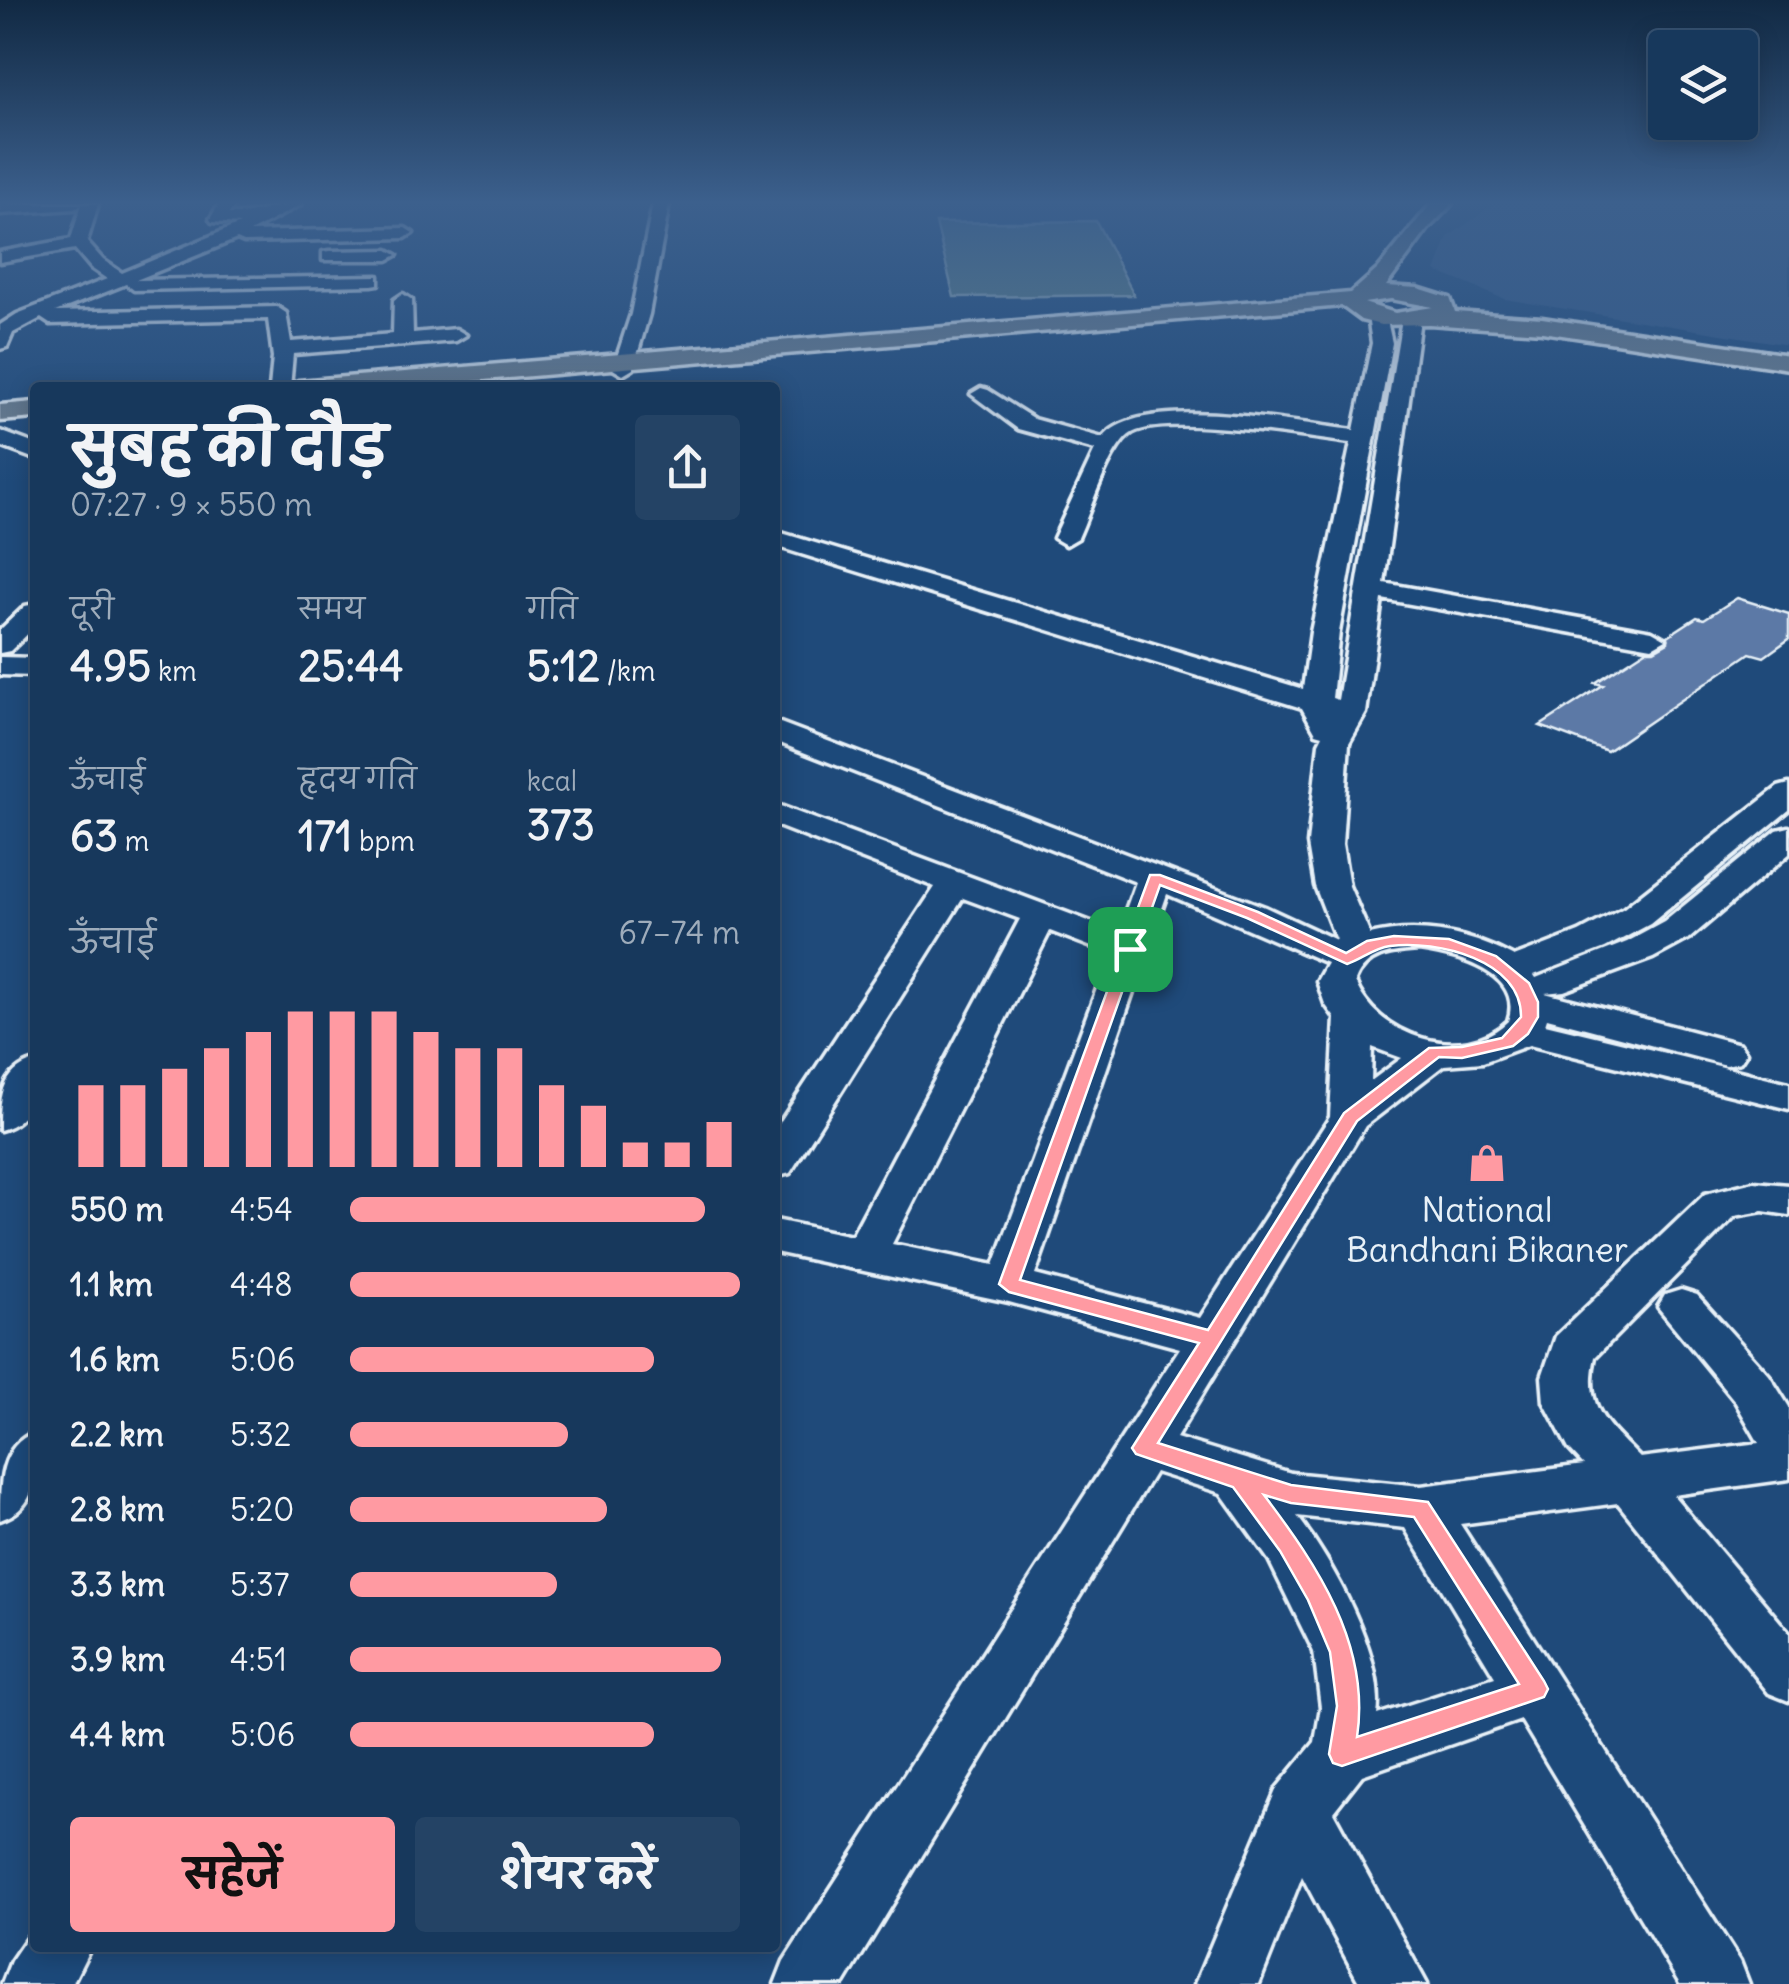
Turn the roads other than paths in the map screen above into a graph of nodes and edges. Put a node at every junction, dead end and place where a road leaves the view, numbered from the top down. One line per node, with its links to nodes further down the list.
1 (82, 297): 9 (street)
2 (643, 297): 14 (street)
3 (1371, 297): 8 (main road)
4 (1383, 297): 8 (main road)
5 (1407, 297): 7 (main road)
6 (403, 300): 11 (street)
7 (1426, 302): 13 (main road); 25 (street)
8 (1366, 306): 14 (main road); 21 (street)
9 (7, 328): 12 (street)
10 (456, 335): 11 (street)
11 (403, 339): 12 (street)
12 (282, 349): 15 (street)
13 (1789, 359)
14 (624, 365): 16 (main road); 17 (main road)
15 (280, 382)
16 (383, 382)
17 (448, 382)
18 (981, 394): 22 (street)
19 (30, 413): 20 (main road)
20 (0, 416)
21 (1364, 438): 22 (street); 31 (street)
22 (1110, 447): 23 (street)
23 (1066, 538)
24 (780, 540): 31 (street)
25 (1367, 588): 27 (street); 32 (street)
26 (30, 617): 28 (street)
27 (1652, 639)
28 (0, 645)
29 (0, 666): 30 (street)
30 (30, 667)
31 (1316, 706): 32 (street)
32 (1342, 728): 41 (street)
33 (780, 732): 37 (street)
34 (1789, 794): 42 (street)
35 (780, 816): 38 (street)
36 (1789, 836): 42 (street)
37 (1155, 878): 40 (street); 41 (street)
38 (954, 885): 39 (street); 50 (street)
39 (1039, 918): 40 (street); 53 (street)
40 (1130, 949): 54 (street)
41 (1352, 955): 42 (street); 43 (street)
42 (1522, 999): 44 (street); 45 (street); 47 (street)
43 (1354, 1018): 44 (street); 48 (street)
44 (1435, 1052): 48 (street)
45 (1789, 1069)
46 (30, 1080): 49 (street)
47 (1789, 1096)
48 (1350, 1117): 56 (street)
49 (0, 1118)
50 (780, 1155)
51 (1789, 1200): 62 (street)
52 (780, 1237): 53 (street)
53 (865, 1252): 54 (street)
54 (1009, 1284): 56 (street)
55 (1681, 1307): 58 (street)
56 (1213, 1339): 57 (street)
57 (1143, 1448): 61 (street); 71 (street)
58 (1789, 1450)
59 (30, 1459): 63 (street)
60 (1789, 1459): 62 (street)
61 (1240, 1480): 64 (street); 67 (street)
62 (1630, 1482): 64 (street); 65 (street)
63 (0, 1499)
64 (1420, 1508): 66 (street)
65 (1789, 1675)
66 (1536, 1689): 67 (street); 74 (street)
67 (1342, 1754): 68 (street)
68 (1298, 1810): 72 (street); 73 (street)
69 (55, 1952): 70 (street)
70 (34, 1984)
71 (807, 1984)
72 (1227, 1984)
73 (1395, 1984)
74 (1718, 1984)

